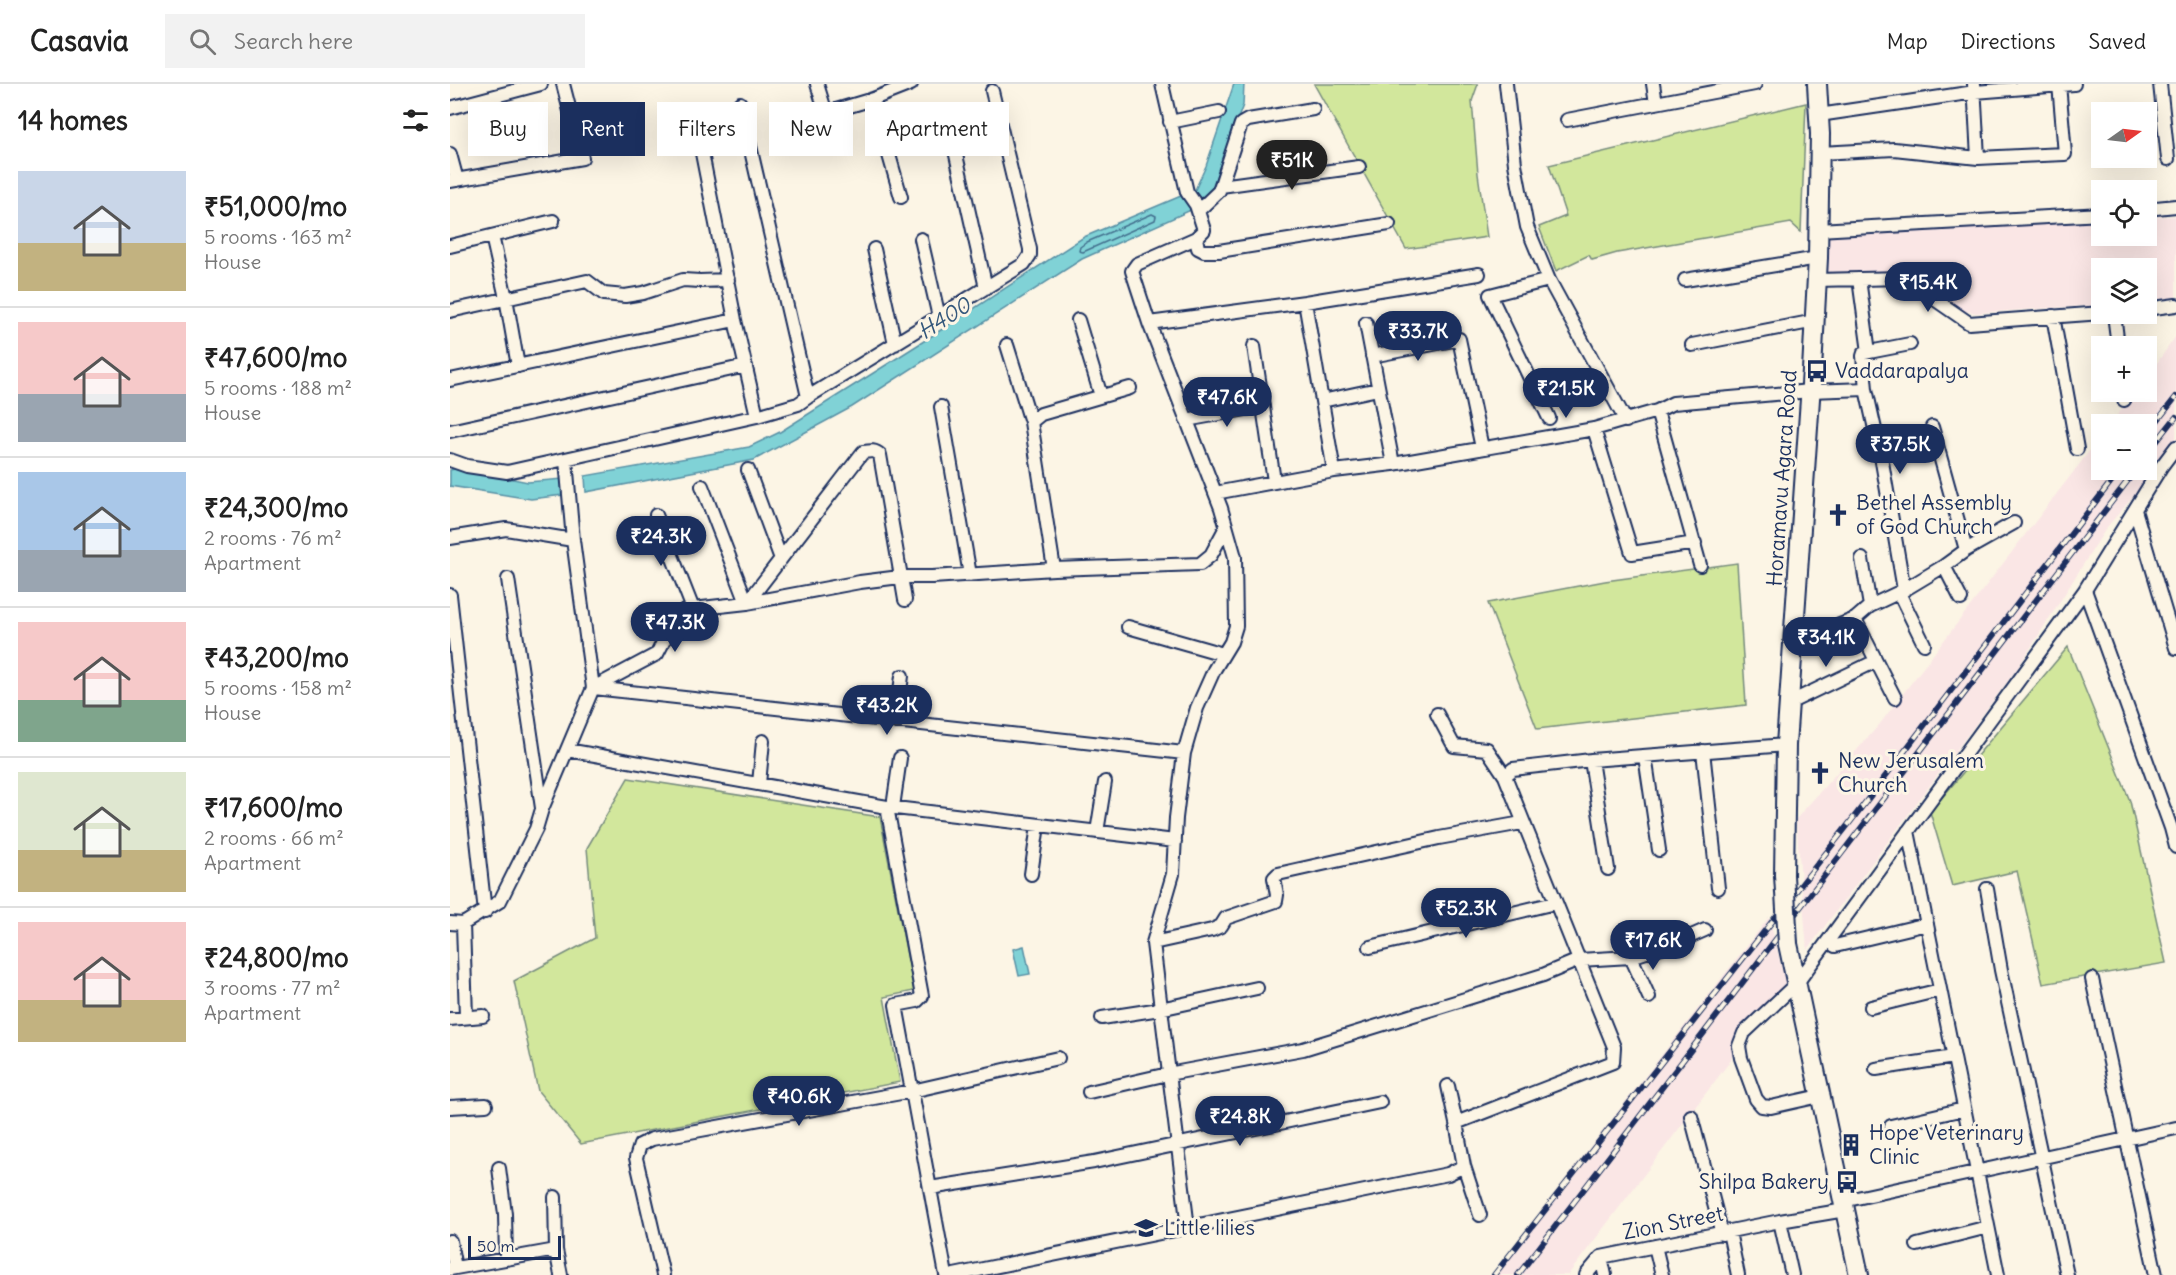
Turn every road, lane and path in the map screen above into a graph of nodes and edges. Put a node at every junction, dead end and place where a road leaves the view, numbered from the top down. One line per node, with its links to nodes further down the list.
1 (487, 84): 16 (street)
2 (541, 84): 16 (street)
3 (563, 84): 33 (street)
4 (817, 84): 17 (street)
5 (911, 84): 17 (street)
6 (1162, 84): 24 (street)
7 (1506, 84): 52 (street)
8 (1653, 84): 18 (street)
9 (1755, 84): 18 (street)
10 (1817, 84): 22 (street, Horamavu Agara Road)
11 (2074, 84): 13 (street)
12 (2160, 84): 31 (street)
13 (2059, 85): 14 (street); 30 (street)
14 (1975, 88): 22 (street); 30 (street)
15 (992, 91): 55 (street)
16 (490, 97): 19 (street)
17 (873, 99): 35 (street)
18 (1656, 103): 23 (street)
19 (450, 108)
20 (1313, 109): 34 (street)
21 (1219, 112): 24 (street)
22 (1819, 115): 25 (street, Horamavu Agara Road)
23 (1567, 120)
24 (1170, 122): 37 (street)
25 (1820, 153): 30 (street); 42 (street, Horamavu Agara Road)
26 (450, 154): 33 (street)
27 (703, 156): 51 (street)
28 (753, 156): 84 (street)
29 (956, 156): 55 (street)
30 (1978, 158)
31 (2168, 159)
32 (1359, 167): 34 (street)
33 (453, 181)
34 (1221, 186): 37 (street)
35 (900, 197)
36 (2176, 206): 38 (street)
37 (1197, 208): 44 (street)
38 (2157, 208)
39 (2091, 215): 42 (street)
40 (553, 221): 43 (street)
41 (1389, 224): 44 (street)
42 (1818, 230): 48 (street, Horamavu Agara Road)
43 (492, 236): 46 (street); 56 (street)
44 (1196, 238): 67 (street)
45 (921, 239): 63 (street)
46 (450, 246)
47 (874, 249): 69 (street)
48 (1818, 258): 53 (street); 54 (street, Horamavu Agara Road)
49 (1479, 274): 57 (street)
50 (1859, 279): 54 (street); 62 (street); 74 (street)
51 (728, 280): 56 (street); 64 (street)
52 (1549, 280): 90 (street); 92 (street)
53 (1685, 280)
54 (1816, 280): 66 (street, Horamavu Agara Road)
55 (986, 288): 63 (street)
56 (506, 298): 60 (street); 76 (street)
57 (1305, 302): 67 (street); 85 (street)
58 (2176, 305): 59 (street)
59 (2157, 308)
60 (450, 311)
61 (2091, 314): 62 (street)
62 (2054, 316): 99 (street)
63 (939, 317): 69 (street)
64 (735, 320): 76 (street); 77 (street)
65 (1078, 320): 83 (street)
66 (1815, 321): 72 (street); 82 (street, Horamavu Agara Road)
67 (1149, 323): 91 (street)
68 (1365, 323): 75 (street)
69 (895, 344): 84 (street)
70 (1910, 344): 74 (street)
71 (1007, 345): 93 (street)
72 (1692, 345)
73 (1254, 346): 86 (street)
74 (1869, 352): 81 (street)
75 (1372, 356): 80 (street); 98 (street)
76 (518, 366): 78 (street)
77 (746, 366): 89 (street); 96 (street)
78 (450, 380)
79 (1130, 388): 83 (street)
80 (1378, 389): 85 (street); 102 (street)
81 (1866, 389): 82 (street); 127 (street)
82 (1810, 391): 88 (street); 136 (street, Horamavu Agara Road)
83 (1101, 396): 93 (street)
84 (808, 398): 89 (street)
85 (1322, 401): 106 (street)
86 (1263, 406): 91 (street); 107 (street)
87 (941, 407): 123 (street)
88 (1657, 411): 92 (street); 116 (street)
89 (757, 416): 103 (street)
90 (1549, 418)
91 (1186, 420): 109 (street)
92 (1626, 421): 95 (street)
93 (1031, 422): 122 (street)
94 (1932, 427): 117 (street)
95 (1594, 429): 98 (street); 116 (street)
96 (450, 431)
97 (2176, 447): 104 (street)
98 (1482, 448): 102 (street)
99 (2077, 449)
100 (450, 460): 103 (street)
101 (2176, 462): 104 (street)
102 (1393, 464): 106 (street)
103 (567, 466): 115 (street)
104 (2161, 467): 110 (street)
105 (748, 470): 118 (street)
106 (1334, 471): 107 (street)
107 (1274, 481): 109 (street)
108 (702, 486): 131 (street)
109 (1215, 493): 113 (street)
110 (2135, 510): 126 (street); 138 (street)
111 (656, 515): 133 (street)
112 (2014, 523): 117 (street)
113 (1227, 527): 122 (street); 139 (street)
114 (450, 538): 115 (street)
115 (573, 540): 142 (street)
116 (1695, 543): 120 (street)
117 (1966, 550): 121 (street)
118 (781, 559): 124 (street); 131 (street)
119 (1862, 559): 132 (street)
120 (1700, 565)
121 (1944, 566): 127 (street); 129 (street)
122 (1054, 569): 123 (street)
123 (970, 575): 124 (street)
124 (900, 577): 130 (street); 131 (street)
125 (508, 579): 159 (street)
126 (2085, 590): 162 (street); 163 (street)
127 (1901, 591): 132 (street); 137 (street)
128 (450, 595): 173 (street)
129 (1961, 599)
130 (905, 600)
131 (747, 603): 133 (street)
132 (1870, 606): 134 (street)
133 (693, 609): 142 (street)
134 (1855, 619): 136 (street); 140 (street)
135 (1128, 627): 139 (street)
136 (1794, 643): 144 (street, Horamavu Agara Road)
137 (1924, 644)
138 (2176, 648)
139 (1223, 654): 151 (street)
140 (1876, 661): 143 (street); 144 (street)
141 (902, 676): 146 (street)
142 (593, 688): 146 (street); 149 (street)
143 (1895, 698)
144 (1789, 703): 148 (street, Horamavu Agara Road)
145 (1437, 714): 155 (street)
146 (896, 722): 151 (street)
147 (763, 741): 157 (street)
148 (1786, 745): 150 (street); 184 (street, Horamavu Agara Road, bridge)
149 (567, 750): 157 (street); 159 (street)
150 (1703, 751): 152 (street); 170 (street)
151 (1184, 753): 165 (street)
152 (1645, 756): 154 (street); 167 (street)
153 (900, 758): 158 (street)
154 (1591, 760): 155 (street); 168 (street)
155 (1505, 776): 160 (street)
156 (1105, 782): 164 (street)
157 (759, 784): 158 (street)
158 (890, 807): 161 (street); 199 (street)
159 (542, 809): 173 (street)
160 (1522, 823): 172 (street); 178 (street)
161 (1038, 825): 164 (street); 169 (street)
162 (2174, 828): 166 (street)
163 (1908, 831): 176 (street); 184 (street)
164 (1097, 832): 165 (street)
165 (1175, 841): 178 (street)
166 (2176, 847)
167 (1659, 850)
168 (1608, 869)
169 (1031, 874)
170 (1718, 888)
171 (1987, 889): 212 (street)
172 (1555, 903): 180 (street); 182 (street)
173 (485, 912): 175 (street)
174 (450, 923): 175 (street)
175 (463, 924): 191 (street)
176 (1927, 924): 179 (street); 186 (street)
177 (1705, 930): 181 (street)
178 (1153, 943): 189 (street)
179 (1835, 946)
180 (1370, 947)
181 (1631, 957): 182 (street); 187 (street)
182 (1579, 960): 197 (street); 207 (street)
183 (2092, 979): 210 (street)
184 (1797, 983): 201 (street); 201 (street)
185 (1257, 988): 189 (street)
186 (1940, 990): 188 (street); 194 (street)
187 (1649, 997)
188 (1871, 1007)
189 (1160, 1009): 192 (street); 197 (street)
190 (483, 1016): 191 (street)
191 (465, 1017): 193 (street)
192 (1102, 1018)
193 (450, 1019)
194 (1954, 1057): 196 (street); 205 (street)
195 (1058, 1058): 199 (street)
196 (1876, 1069)
197 (1168, 1074): 200 (street); 211 (street)
198 (1448, 1086): 207 (street)
199 (912, 1091): 216 (street); 232 (street)
200 (1089, 1092)
201 (1820, 1096): 218 (street)
202 (1380, 1102): 211 (street)
203 (486, 1105): 204 (street)
204 (450, 1107)
205 (1964, 1109): 208 (street); 215 (street)
206 (1691, 1116): 223 (street)
207 (1456, 1123): 213 (street)
208 (1891, 1126)
209 (2176, 1128): 210 (street, Zion Street)
210 (2125, 1139): 212 (street, Zion Street); 243 (street)
211 (1178, 1145): 216 (street); 222 (street)
212 (2041, 1157): 215 (street, Zion Street); 242 (street)
213 (1464, 1166): 219 (street); 222 (street)
214 (499, 1168): 229 (street)
215 (1977, 1171): 218 (street, Zion Street); 221 (street)
216 (930, 1188): 233 (street)
217 (555, 1197): 227 (street)
218 (1844, 1206): 220 (street, Zion Street); 240 (street)
219 (1480, 1215)
220 (1779, 1221): 223 (street, Zion Street); 239 (street)
221 (1988, 1227): 225 (street); 241 (street)
222 (1188, 1228): 234 (street)
223 (1725, 1233): 226 (street, Zion Street); 238 (street)
224 (450, 1240): 230 (street)
225 (1917, 1245)
226 (1655, 1246): 228 (street, Zion Street); 237 (street)
227 (556, 1250): 229 (street); 231 (street)
228 (1601, 1257): 235 (street, Zion Street); 236 (street)
229 (506, 1259): 230 (street)
230 (452, 1269)
231 (561, 1275)
232 (663, 1275)
233 (946, 1275)
234 (954, 1275)
235 (1586, 1275)
236 (1605, 1275)
237 (1662, 1275)
238 (1738, 1275)
239 (1792, 1275)
240 (1860, 1275)
241 (1998, 1275)
242 (2067, 1275)
243 (2156, 1275)

